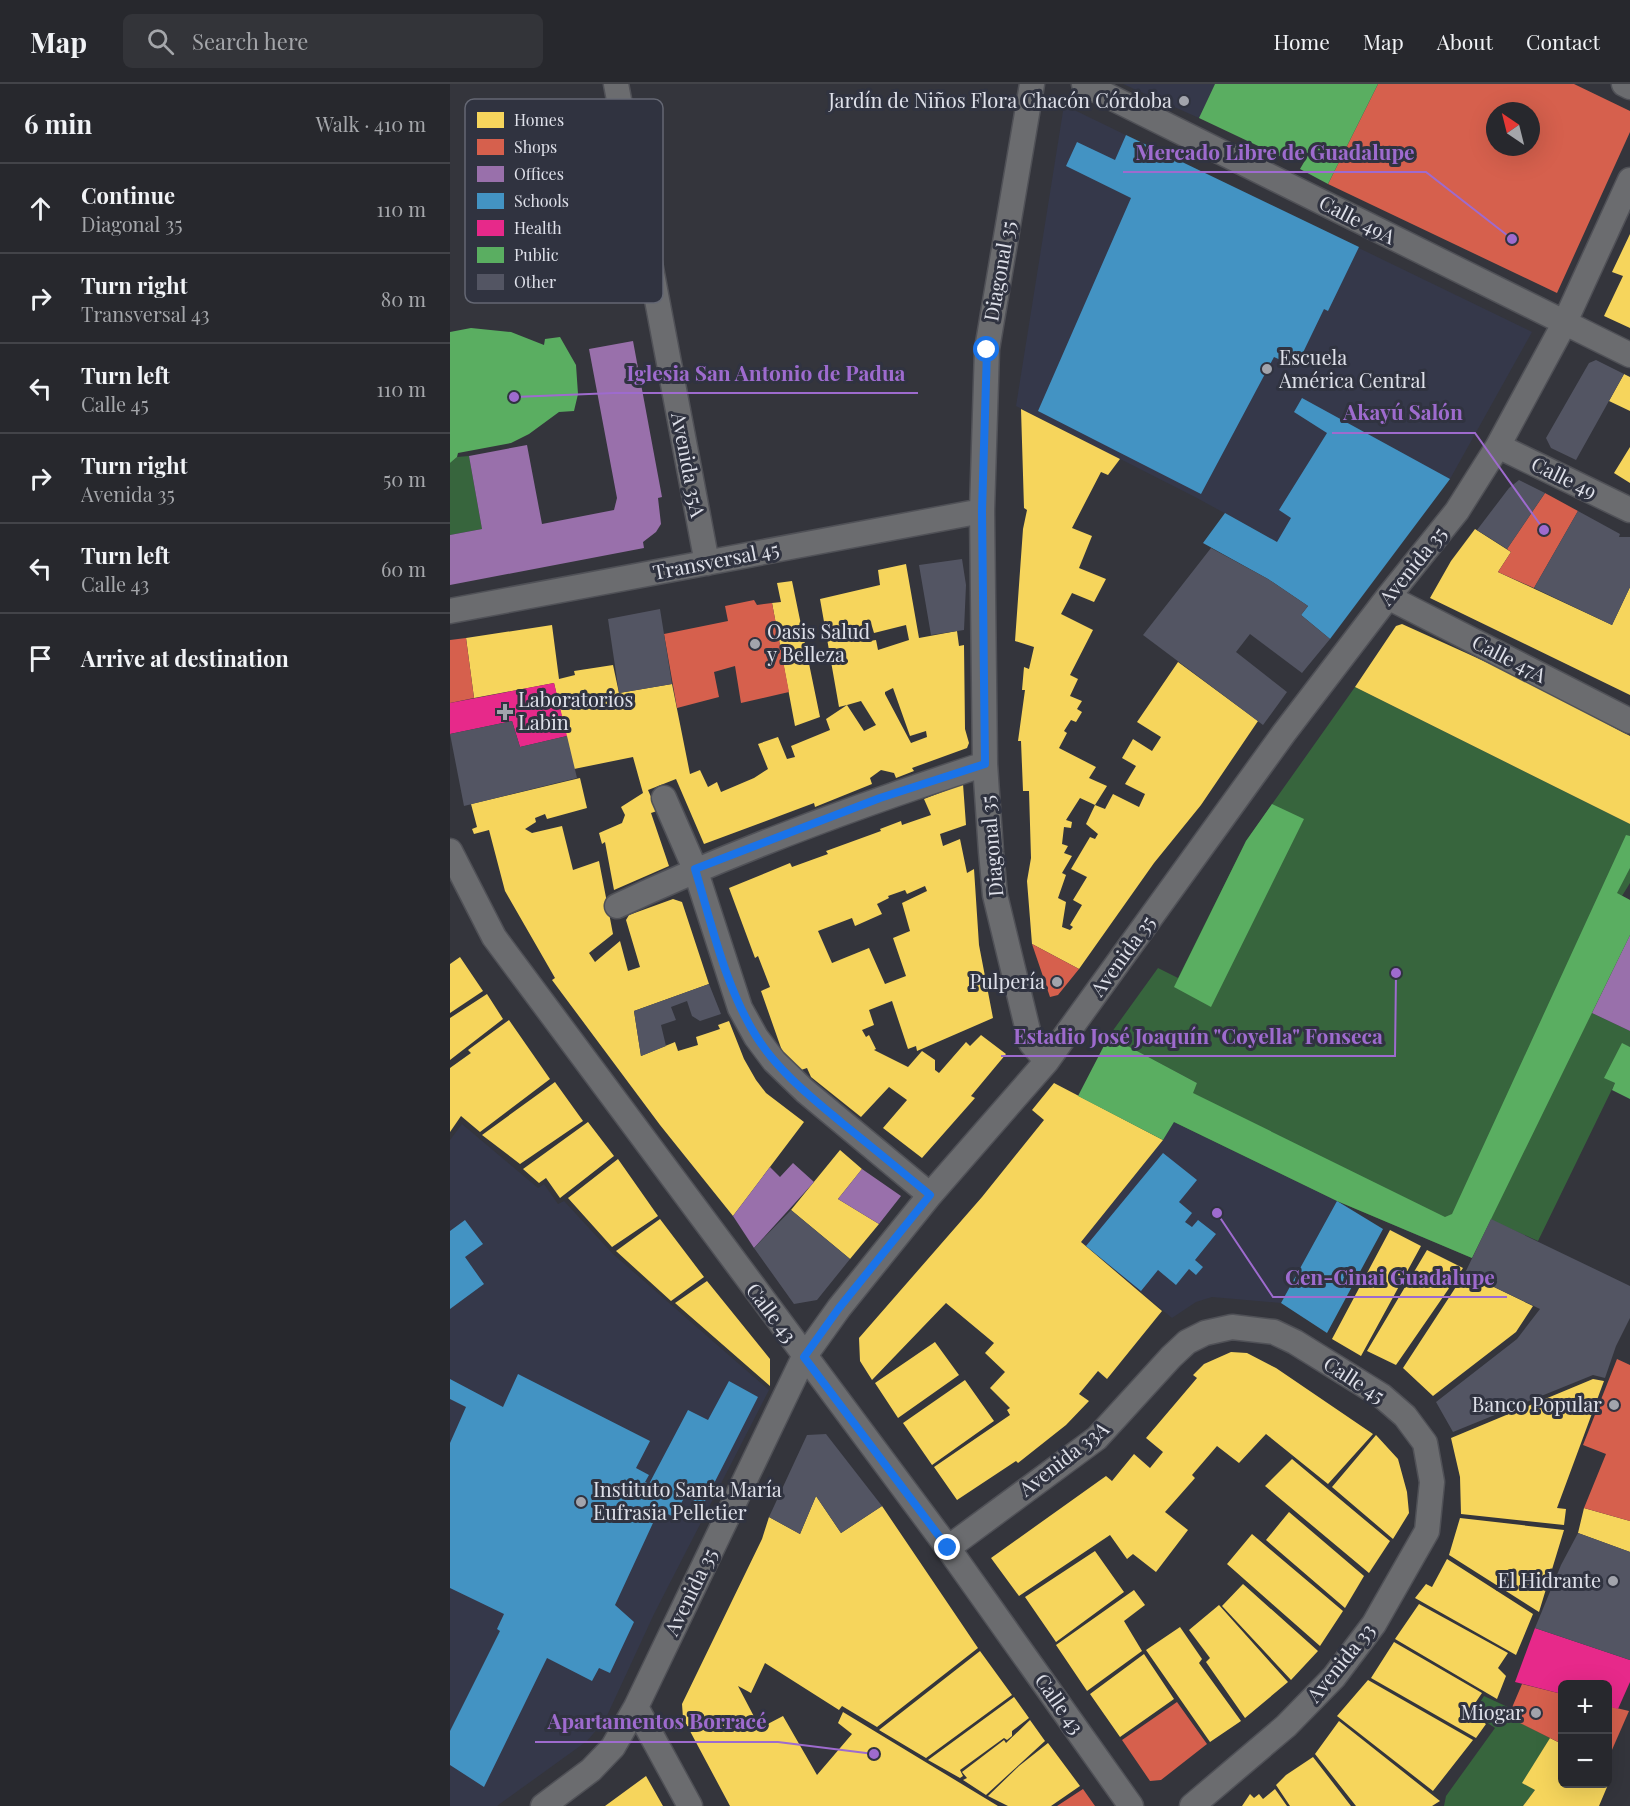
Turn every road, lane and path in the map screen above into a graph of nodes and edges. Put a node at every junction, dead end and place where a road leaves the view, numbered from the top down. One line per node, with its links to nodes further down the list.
1 (616, 84): 6 (street, Avenida 35A)
2 (1032, 84): 13 (street, Diagonal 35)
3 (1084, 84): 9 (street, Calle 49A)
4 (1624, 84): 5 (street)
5 (1630, 87)
6 (619, 99)
7 (1630, 180): 9 (street, Avenida 35)
8 (658, 303): 14 (street, Avenida 35A)
9 (1564, 324): 10 (street, Calle 49A); 11 (street, Avenida 35)
10 (1630, 355)
11 (1498, 446): 12 (street, Calle 49); 15 (street, Avenida 35)
12 (1630, 510)
13 (982, 511): 14 (street, Transversal 45); 18 (street, Diagonal 35)
14 (707, 563): 16 (street, Transversal 45)
15 (1388, 597): 17 (street, Calle 47A); 23 (street, Avenida 35)
16 (450, 610)
17 (1630, 721)
18 (985, 764): 21 (street); 23 (street, Diagonal 35)
19 (664, 798): 21 (street)
20 (450, 851): 26 (street, Calle 43)
21 (695, 869): 22 (street); 24 (street)
22 (617, 906)
23 (1047, 1061): 24 (street, Avenida 35)
24 (930, 1195): 26 (street, Avenida 35)
25 (1232, 1328): 27 (street, Calle 45); 28 (street, Avenida 33A)
26 (804, 1357): 28 (street, Calle 43); 29 (street, Avenida 35)
27 (1432, 1482): 33 (street, Avenida 33)
28 (948, 1548): 32 (street, Calle 43)
29 (636, 1707): 30 (street, Avenida 35); 31 (street)
30 (543, 1806)
31 (690, 1806)
32 (1131, 1806)
33 (1192, 1806)

